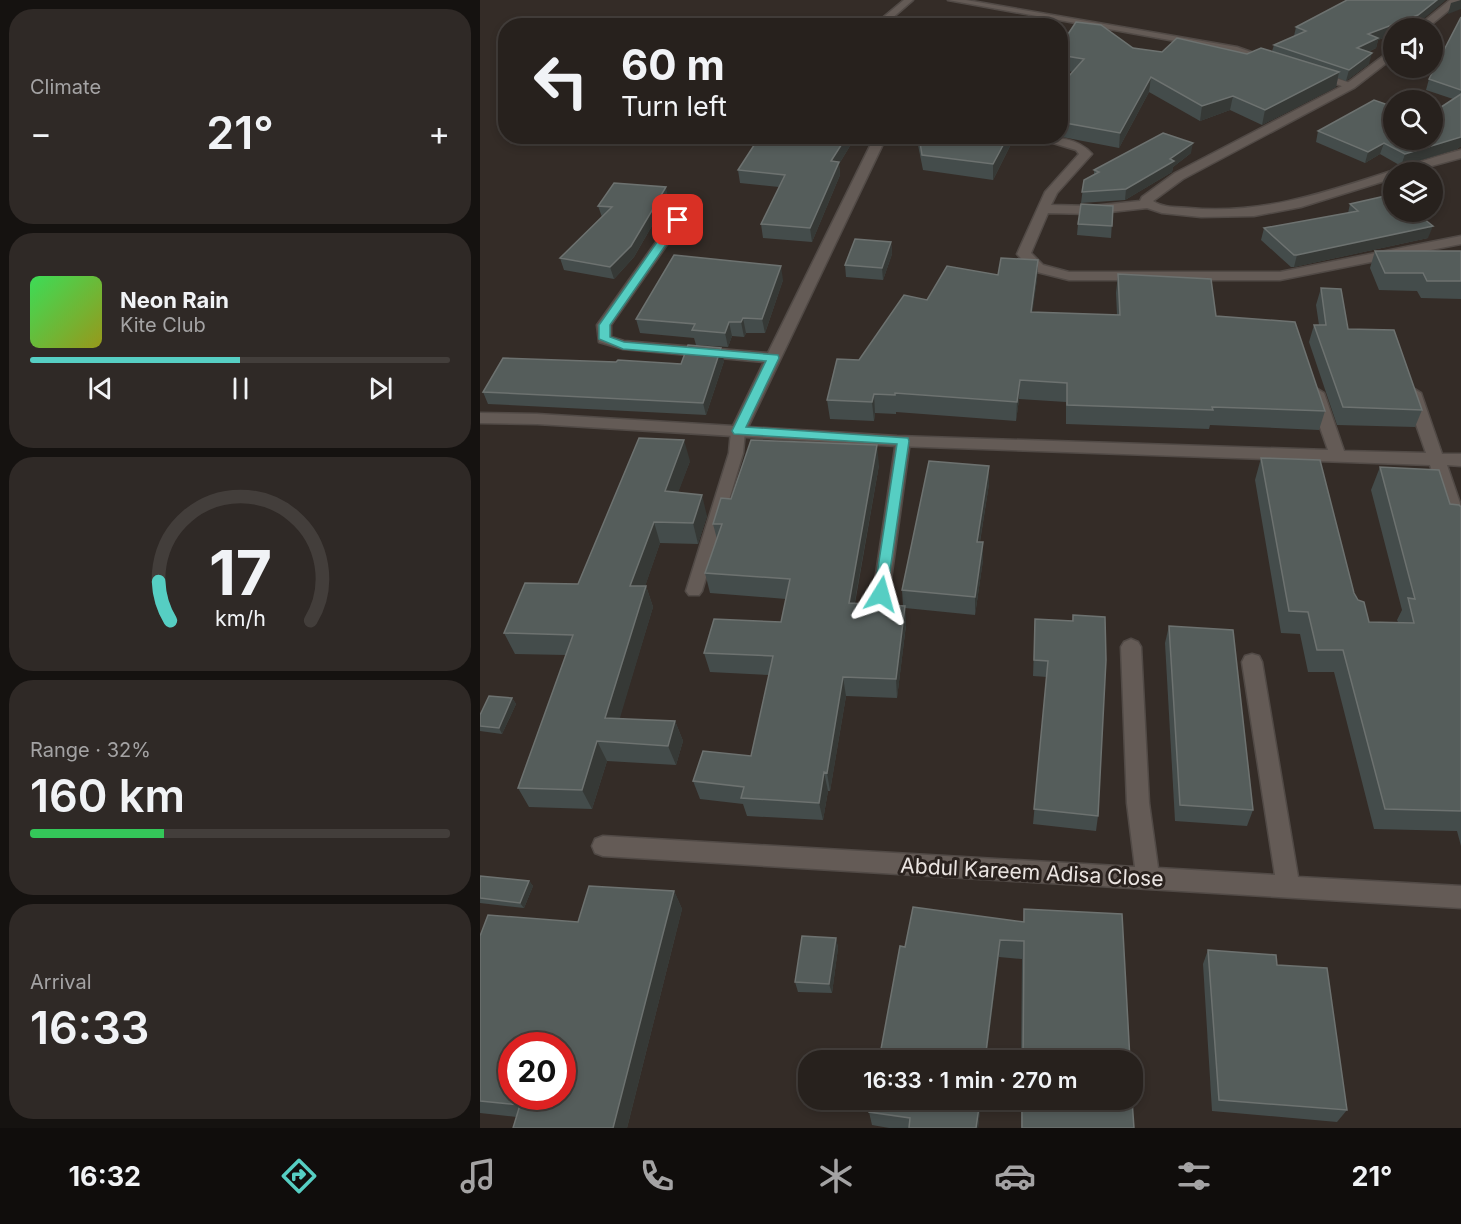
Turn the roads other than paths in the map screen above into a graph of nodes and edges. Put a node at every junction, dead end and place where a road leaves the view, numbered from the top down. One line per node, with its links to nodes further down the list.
1 (909, 0): 4 (lane)
2 (952, 0): 5 (lane)
3 (1456, 0): 6 (street)
4 (887, 18)
5 (1055, 18)
6 (1434, 18)
7 (1068, 20): 9 (lane)
8 (1383, 60): 11 (street)
9 (1278, 62)
10 (1309, 72): 11 (lane)
11 (1350, 86): 18 (street)
12 (1065, 144): 19 (street)
13 (876, 146): 21 (street)
14 (1461, 154): 15 (street)
15 (1433, 162)
16 (1383, 177): 18 (street)
17 (690, 203): 21 (street)
18 (1148, 204): 19 (street)
19 (1042, 208): 20 (street)
20 (1461, 240)
21 (774, 358): 25 (street)
22 (1406, 372): 29 (street)
23 (1313, 383): 28 (street)
24 (480, 418): 25 (street)
25 (738, 431): 26 (street); 33 (lane)
26 (903, 441): 27 (street); 34 (lane)
27 (1317, 455): 28 (street); 31 (street)
28 (1338, 456): 29 (street)
29 (1436, 459): 30 (street); 32 (street)
30 (1461, 460)
31 (1322, 473)
32 (1461, 530)
33 (694, 591)
34 (881, 594)
35 (1131, 647): 38 (street)
36 (1252, 662): 39 (street)
37 (603, 846): 38 (street, Abdul Kareem Adisa Close)
38 (1148, 879): 39 (street, Abdul Kareem Adisa Close)
39 (1288, 887): 40 (street, Abdul Kareem Adisa Close)
40 (1461, 897)

